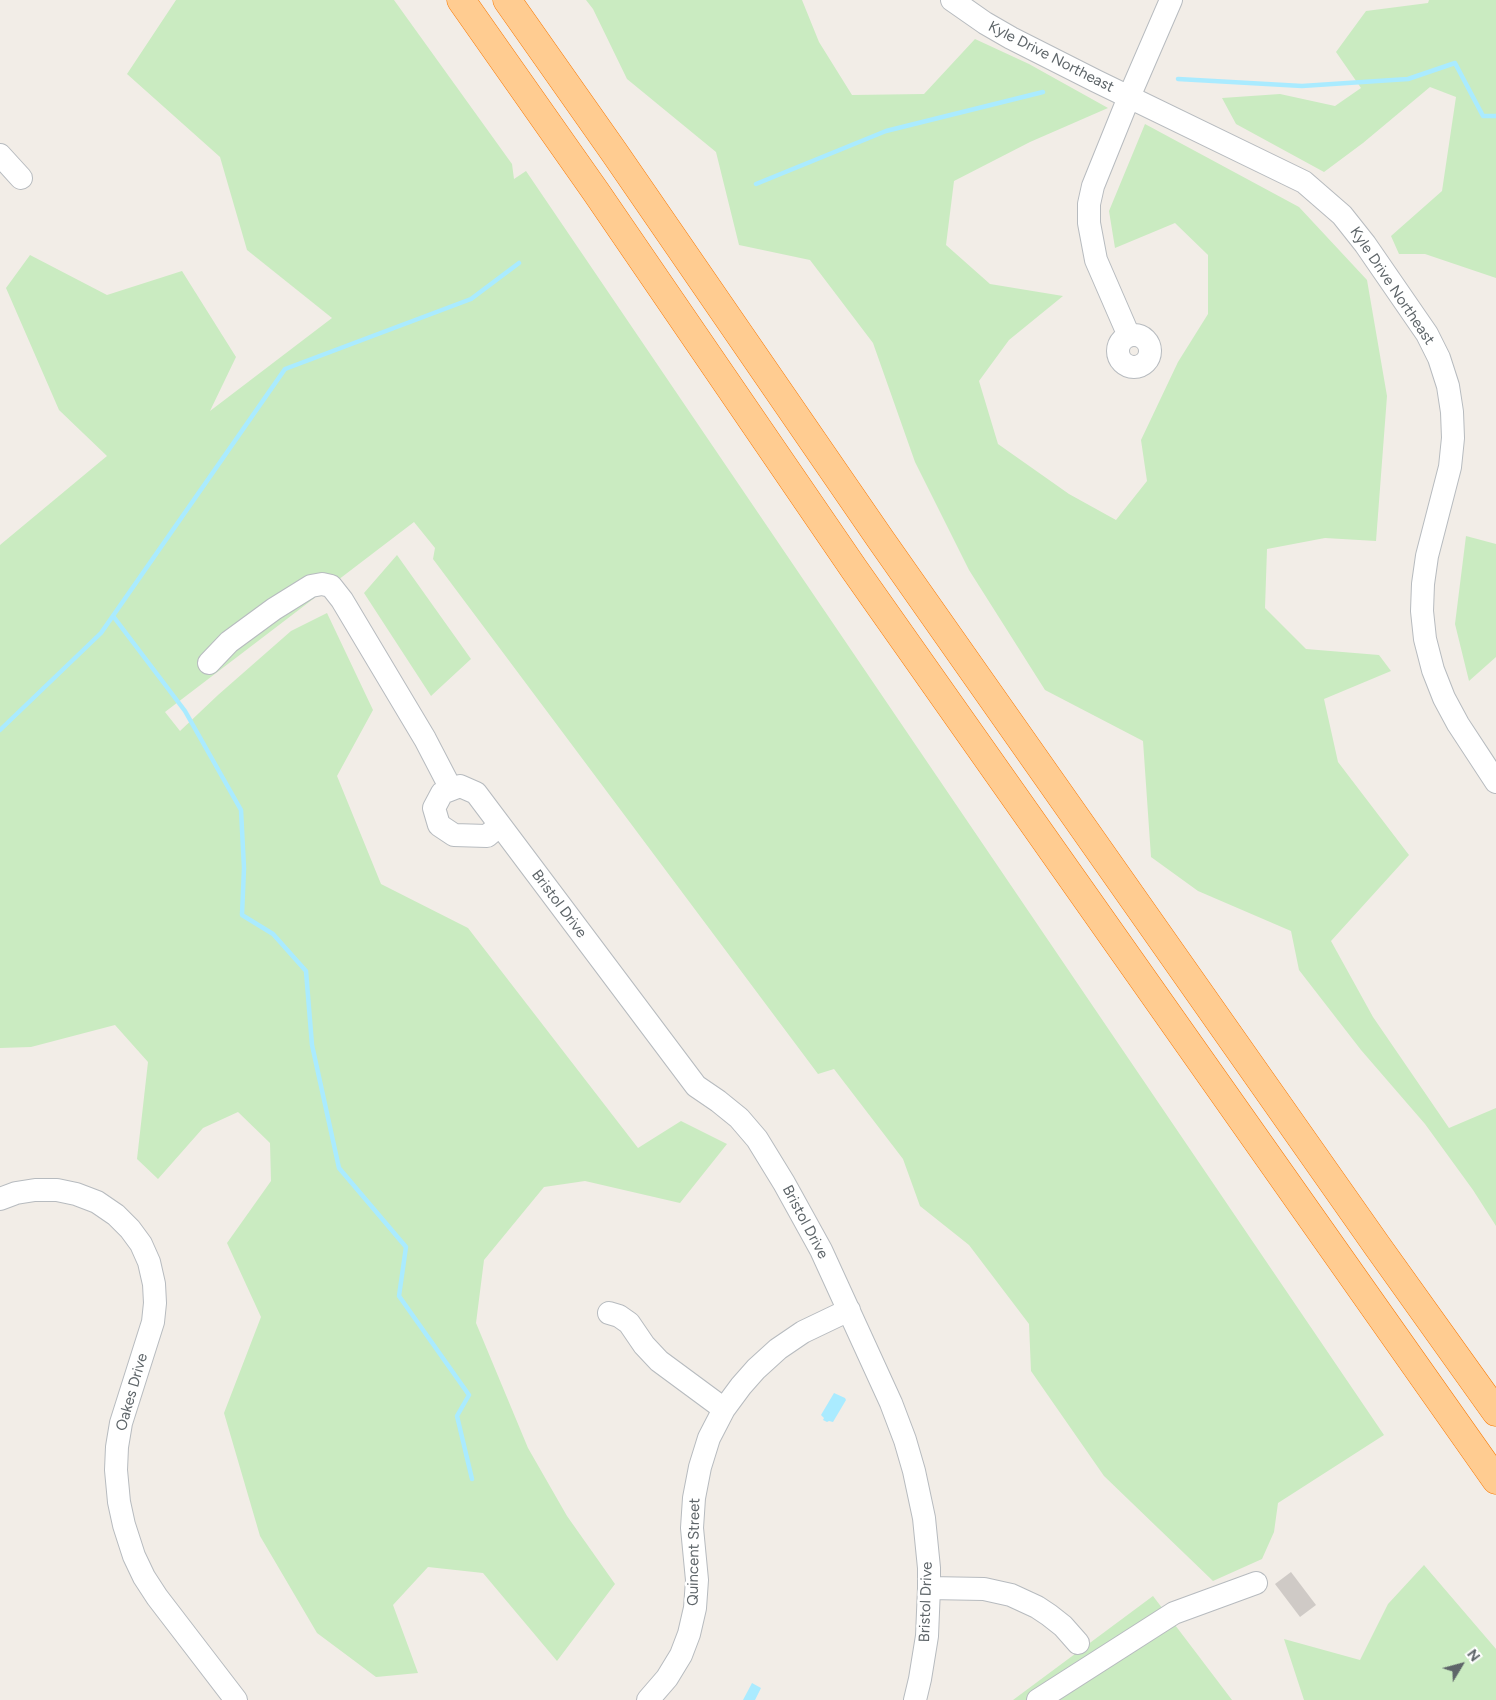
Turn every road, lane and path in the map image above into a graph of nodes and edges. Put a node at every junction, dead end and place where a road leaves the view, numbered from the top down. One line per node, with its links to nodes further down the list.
1 (461, 0): 18 (highway)
2 (507, 0): 17 (highway)
3 (952, 0): 5 (street, Kyle Drive Northeast)
4 (1172, 0): 5 (street)
5 (1129, 96): 8 (street); 10 (street, Kyle Drive Northeast)
6 (0, 155): 7 (street)
7 (21, 178)
8 (1129, 336)
9 (209, 663): 11 (street)
10 (1495, 778)
11 (451, 789): 12 (street, Bristol Drive); 12 (street)
12 (500, 825): 14 (street, Bristol Drive)
13 (0, 1199): 22 (street, Oakes Drive)
14 (849, 1310): 16 (street, Quincent Street); 20 (street, Bristol Drive)
15 (609, 1313): 16 (street)
16 (724, 1409): 23 (street, Quincent Street)
17 (1496, 1412)
18 (1496, 1480)
19 (1256, 1583): 25 (street)
20 (929, 1588): 21 (street); 24 (street, Bristol Drive)
21 (1078, 1643)
22 (236, 1700)
23 (648, 1700)
24 (915, 1700)
25 (1038, 1700)

